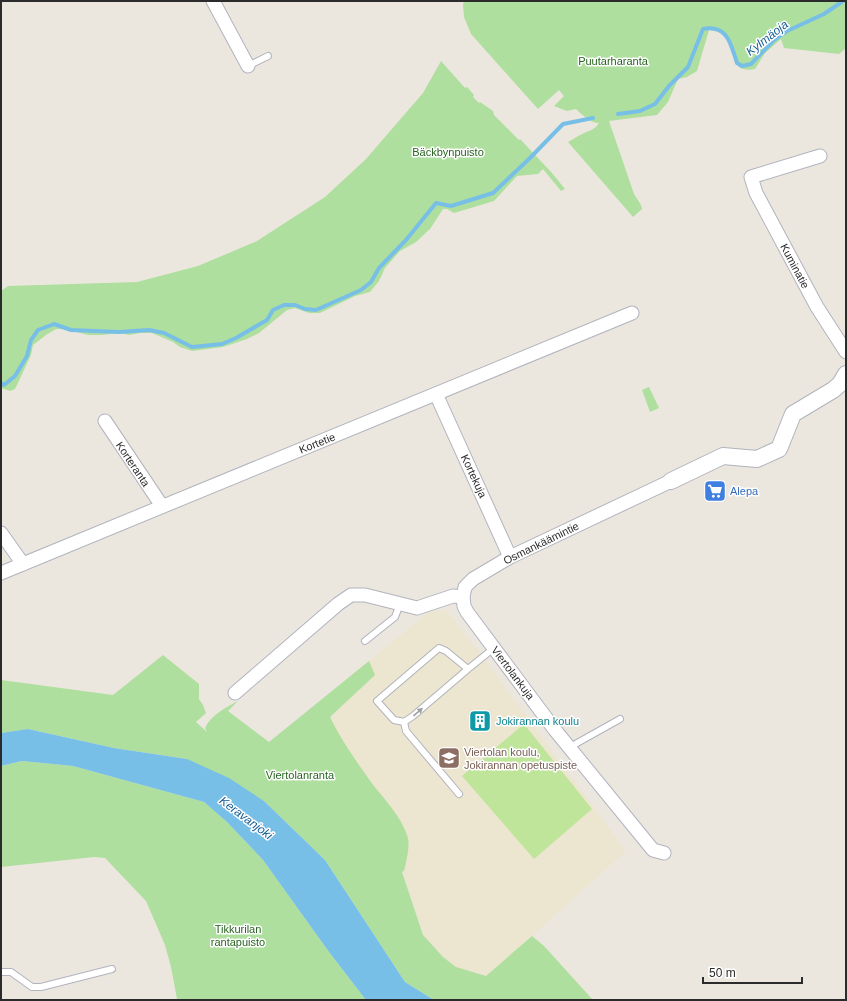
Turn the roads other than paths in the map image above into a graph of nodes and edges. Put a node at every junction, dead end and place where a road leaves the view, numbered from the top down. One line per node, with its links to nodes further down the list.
1 (213, 1): 3 (street)
2 (268, 56): 3 (lane)
3 (248, 66)
4 (820, 156): 6 (street, Kuminatie)
5 (632, 313): 8 (street, Kortetie)
6 (846, 352)
7 (846, 374): 10 (street, Osmankäämintie)
8 (436, 394): 11 (street, Kortetie); 13 (street, Kortekuja)
9 (105, 421): 11 (street, Korteranta)
10 (671, 481): 13 (street, Osmankäämintie)
11 (162, 506): 14 (street, Kortetie)
12 (1, 533): 14 (street)
13 (510, 557): 16 (street, Osmankäämintie)
14 (23, 564): 15 (street, Kortetie)
15 (1, 573)
16 (463, 597): 17 (street); 19 (street, Viertolankuja)
17 (400, 604): 18 (lane); 21 (street)
18 (365, 641)
19 (494, 648): 20 (lane); 24 (street, Viertolankuja)
20 (468, 669): 23 (lane, one-way to 20); 23 (lane)
21 (236, 693)
22 (620, 719): 24 (lane)
23 (404, 722): 25 (lane)
24 (570, 747): 26 (street, Viertolankuja)
25 (459, 794)
26 (664, 853)
27 (112, 969): 28 (lane)
28 (1, 972)

